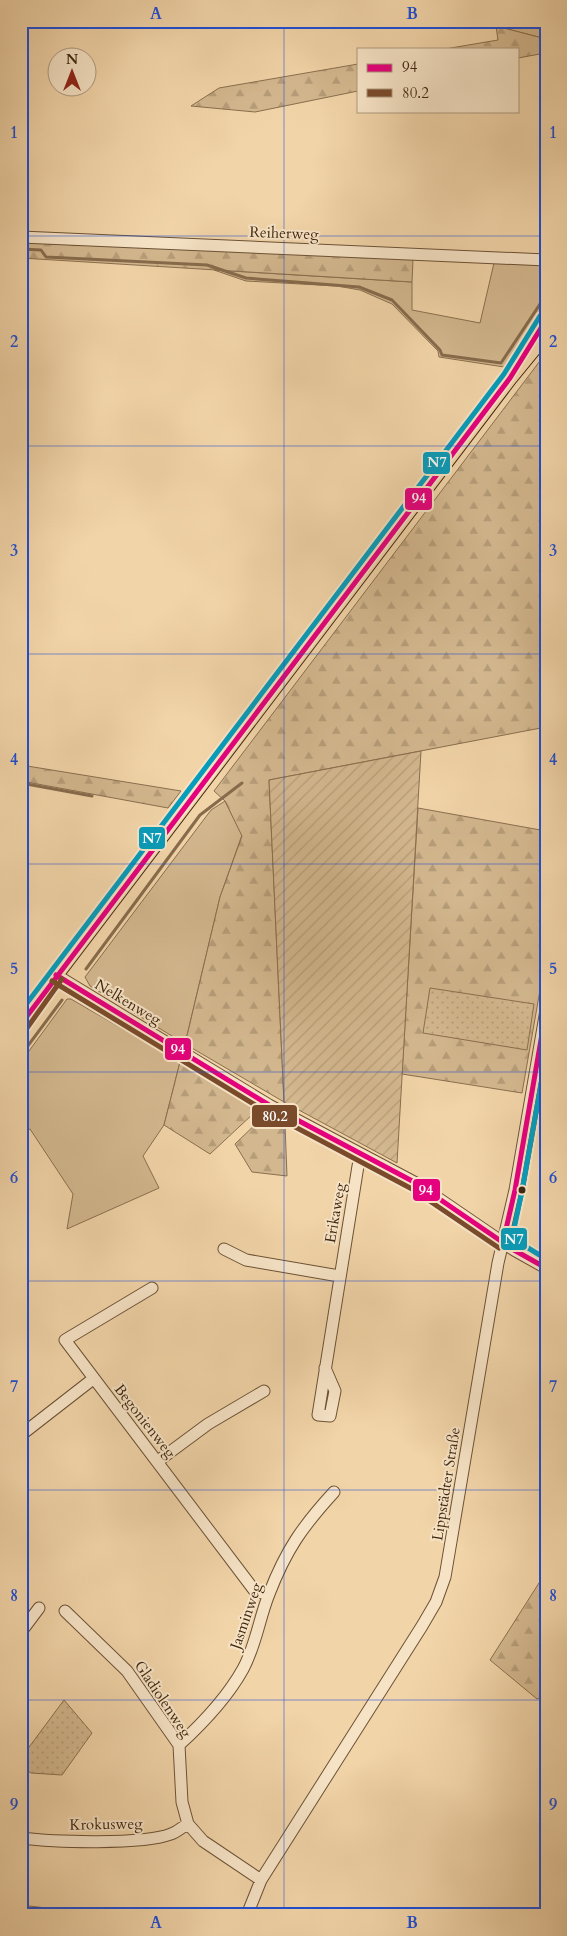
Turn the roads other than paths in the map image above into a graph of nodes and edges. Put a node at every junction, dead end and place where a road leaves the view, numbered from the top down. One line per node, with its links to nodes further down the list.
1 (21, 237): 2 (street, Reiherweg)
2 (546, 260)
3 (546, 320): 5 (main road)
4 (546, 334): 5 (main road)
5 (510, 378): 6 (main road)
6 (56, 975): 8 (main road); 9 (street, Nelkenweg)
7 (546, 1010): 10 (street, Lippstädter Straße)
8 (21, 1024)
9 (363, 1155): 10 (street, Nelkenweg); 13 (street, Erikaweg)
10 (503, 1242): 12 (street, Nelkenweg); 28 (street, Lippstädter Straße)
11 (224, 1250): 13 (street)
12 (546, 1268)
13 (339, 1276): 15 (street, Erikaweg)
14 (152, 1288): 16 (street, Begonienweg)
15 (325, 1368)
16 (93, 1379): 18 (street); 19 (street, Begonienweg)
17 (264, 1391): 19 (street)
18 (21, 1435)
19 (158, 1461): 21 (street, Begonienweg)
20 (334, 1492): 21 (street, Jasminweg)
21 (268, 1596): 25 (street, Jasminweg)
22 (39, 1608): 24 (street)
23 (65, 1611): 25 (street, Gladiolenweg)
24 (21, 1632)
25 (179, 1745): 26 (street, Gladiolenweg)
26 (188, 1824): 27 (street, Krokusweg); 28 (street, Gladiolenweg)
27 (21, 1838)
28 (261, 1880): 29 (street, Lippstädter Straße)
29 (247, 1915)

